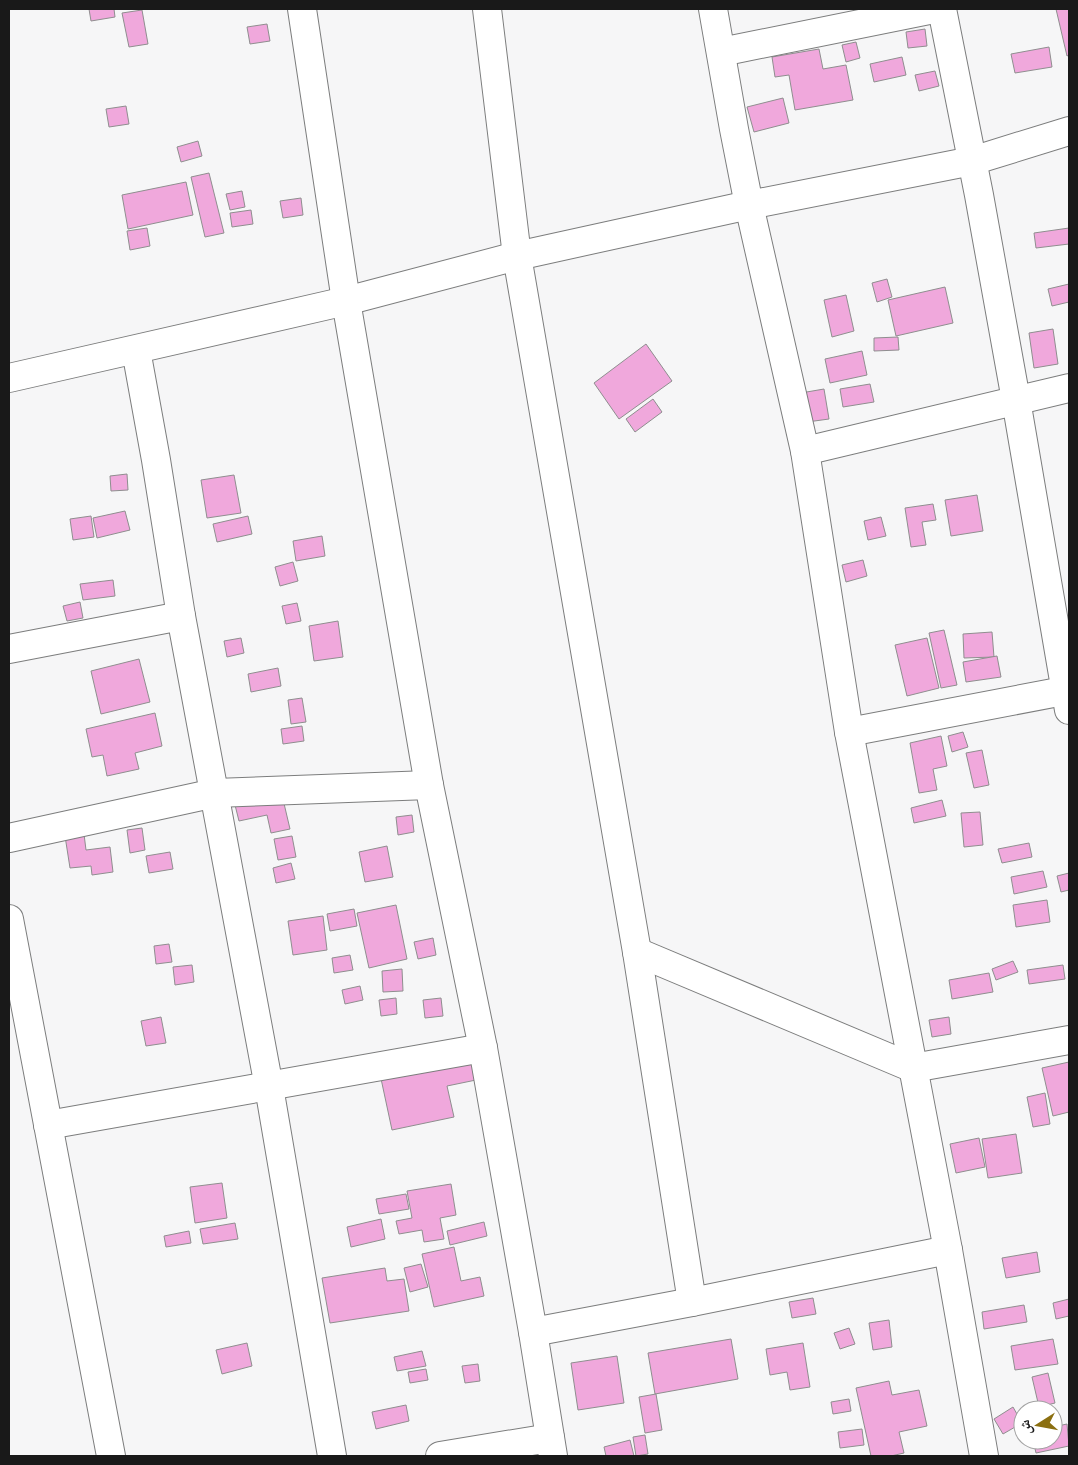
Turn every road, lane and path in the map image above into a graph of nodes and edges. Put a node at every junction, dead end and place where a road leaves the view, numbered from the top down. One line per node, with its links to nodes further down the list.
1 (302, 9): 11 (street)
2 (488, 9): 10 (street)
3 (713, 9): 6 (street)
4 (934, 9): 6 (street)
5 (942, 9): 8 (street)
6 (721, 52): 9 (street)
7 (1069, 131): 8 (street)
8 (972, 161): 9 (street); 15 (street)
9 (749, 205): 10 (street); 16 (street)
10 (516, 256): 11 (street); 25 (street)
11 (346, 301): 12 (street); 21 (street)
12 (136, 350): 13 (street); 17 (street)
13 (9, 378)
14 (1069, 388): 15 (street)
15 (1016, 400): 16 (street); 19 (street)
16 (805, 451): 20 (street)
17 (181, 616): 18 (street); 22 (street)
18 (9, 649)
19 (1068, 697): 20 (street)
20 (849, 732): 29 (street)
21 (429, 785): 22 (street); 28 (street)
22 (215, 794): 23 (street); 30 (street)
23 (9, 838)
24 (9, 919): 26 (street)
25 (637, 952): 29 (street); 33 (street)
26 (14, 973): 31 (street)
27 (1069, 1040): 29 (street)
28 (483, 1048): 30 (street); 34 (street)
29 (913, 1068): 32 (street)
30 (269, 1086): 31 (street); 37 (street)
31 (48, 1125): 36 (street)
32 (948, 1250): 33 (street); 39 (street)
33 (692, 1302): 34 (street)
34 (533, 1332): 35 (street)
35 (552, 1447): 38 (street)
36 (111, 1456)
37 (332, 1456)
38 (440, 1456)
39 (984, 1456)

